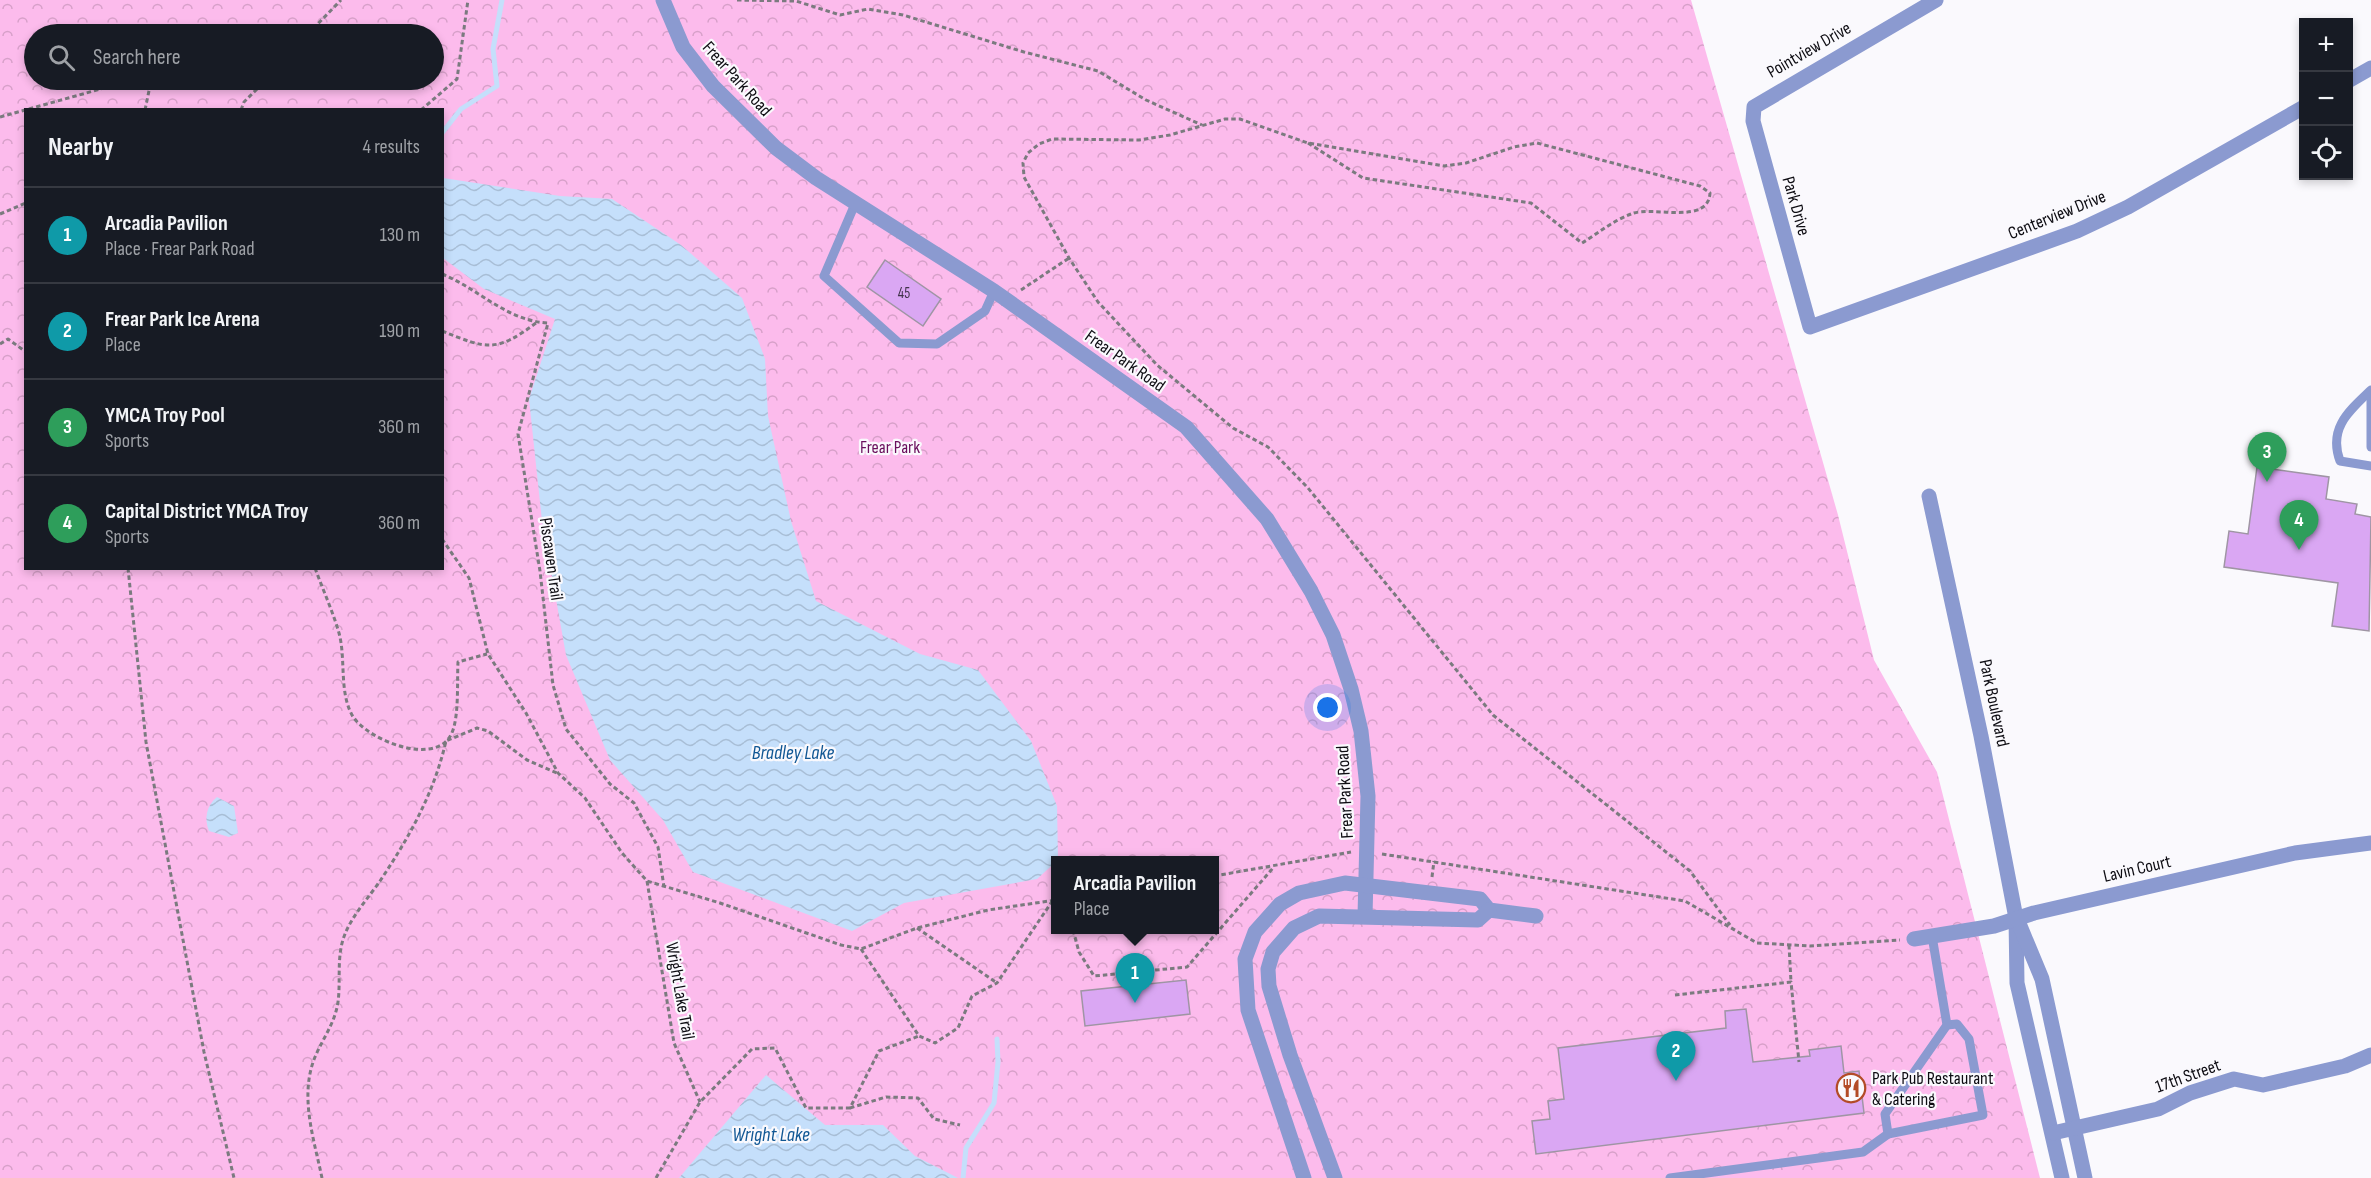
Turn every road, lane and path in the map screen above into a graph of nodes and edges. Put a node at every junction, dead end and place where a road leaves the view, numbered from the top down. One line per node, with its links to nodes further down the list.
1 (340, 0): 6 (path)
2 (468, 0): 16 (path)
3 (663, 0): 23 (street, Frear Park Road)
4 (737, 0): 20 (path)
5 (1936, 0): 12 (street, Pointview Drive)
6 (317, 24)
7 (2371, 68): 8 (street)
8 (2353, 79)
9 (97, 90): 13 (path)
10 (149, 90): 14 (path)
11 (256, 90): 15 (path)
12 (1764, 99): 30 (street, Park Drive)
13 (32, 108)
14 (145, 108)
15 (242, 108)
16 (423, 108)
17 (24, 110): 19 (path)
18 (2299, 110): 30 (street, Centerview Drive)
19 (0, 117)
20 (1203, 126): 21 (path); 25 (path)
21 (1308, 142): 21 (path)
22 (24, 204): 24 (path)
23 (855, 204): 27 (street, Frear Park Road); 27 (lane)
24 (0, 214)
25 (1069, 258): 28 (path); 59 (path)
26 (444, 275): 29 (path)
27 (994, 291): 51 (street, Frear Park Road)
28 (1014, 295)
29 (536, 322): 31 (path); 52 (path, Piscawen Trail)
30 (1810, 327)
31 (444, 332)
32 (0, 344): 33 (path)
33 (24, 351)
34 (2371, 390): 37 (lane)
35 (2371, 399): 36 (lane)
36 (2371, 447)
37 (2371, 466)
38 (1929, 496): 58 (street, Park Boulevard)
39 (444, 542): 42 (path)
40 (128, 570): 81 (path)
41 (316, 570): 43 (path)
42 (488, 654): 43 (path); 44 (path)
43 (446, 741): 44 (path); 82 (path)
44 (558, 773): 50 (path)
45 (2371, 843): 58 (street, Lavin Court)
46 (1351, 852): 48 (path)
47 (1381, 854): 59 (path)
48 (1273, 868): 49 (path); 61 (path)
49 (1219, 875)
50 (647, 881): 52 (path); 75 (path, Wright Lake Trail)
51 (1366, 884): 55 (street); 56 (street, Frear Park Road); 84 (street)
52 (664, 887): 67 (path)
53 (1051, 900): 60 (path)
54 (1051, 904): 68 (path)
55 (1489, 910): 56 (street); 57 (street)
56 (1365, 916): 85 (street)
57 (1536, 916)
58 (2016, 918): 64 (street, Lavin Court); 78 (street, Park Boulevard); 79 (street, Park Boulevard)
59 (1730, 925): 66 (path)
60 (917, 927): 67 (path); 68 (path)
61 (1219, 930)
62 (1074, 934): 63 (path)
63 (1216, 934)
64 (1932, 936): 65 (street, Lavin Court); 71 (lane)
65 (1914, 939): 66 (path)
66 (1789, 945): 69 (path)
67 (861, 949): 72 (path)
68 (997, 982): 72 (path)
69 (1791, 982): 70 (path); 74 (path)
70 (1675, 995)
71 (1947, 1025): 80 (lane); 80 (lane)
72 (919, 1036): 76 (path)
73 (2371, 1055): 78 (street, 17th Street)
74 (1799, 1062)
75 (700, 1102): 76 (path); 83 (path)
76 (850, 1108): 77 (path)
77 (960, 1125)
78 (2074, 1128): 79 (street, 17th Street); 88 (street, Park Boulevard)
79 (2053, 1133): 87 (street, Park Boulevard)
80 (1887, 1134): 86 (lane)
81 (234, 1178)
82 (322, 1178)
83 (656, 1178)
84 (1305, 1178)
85 (1335, 1178)
86 (1670, 1178)
87 (2062, 1178)
88 (2085, 1178)

